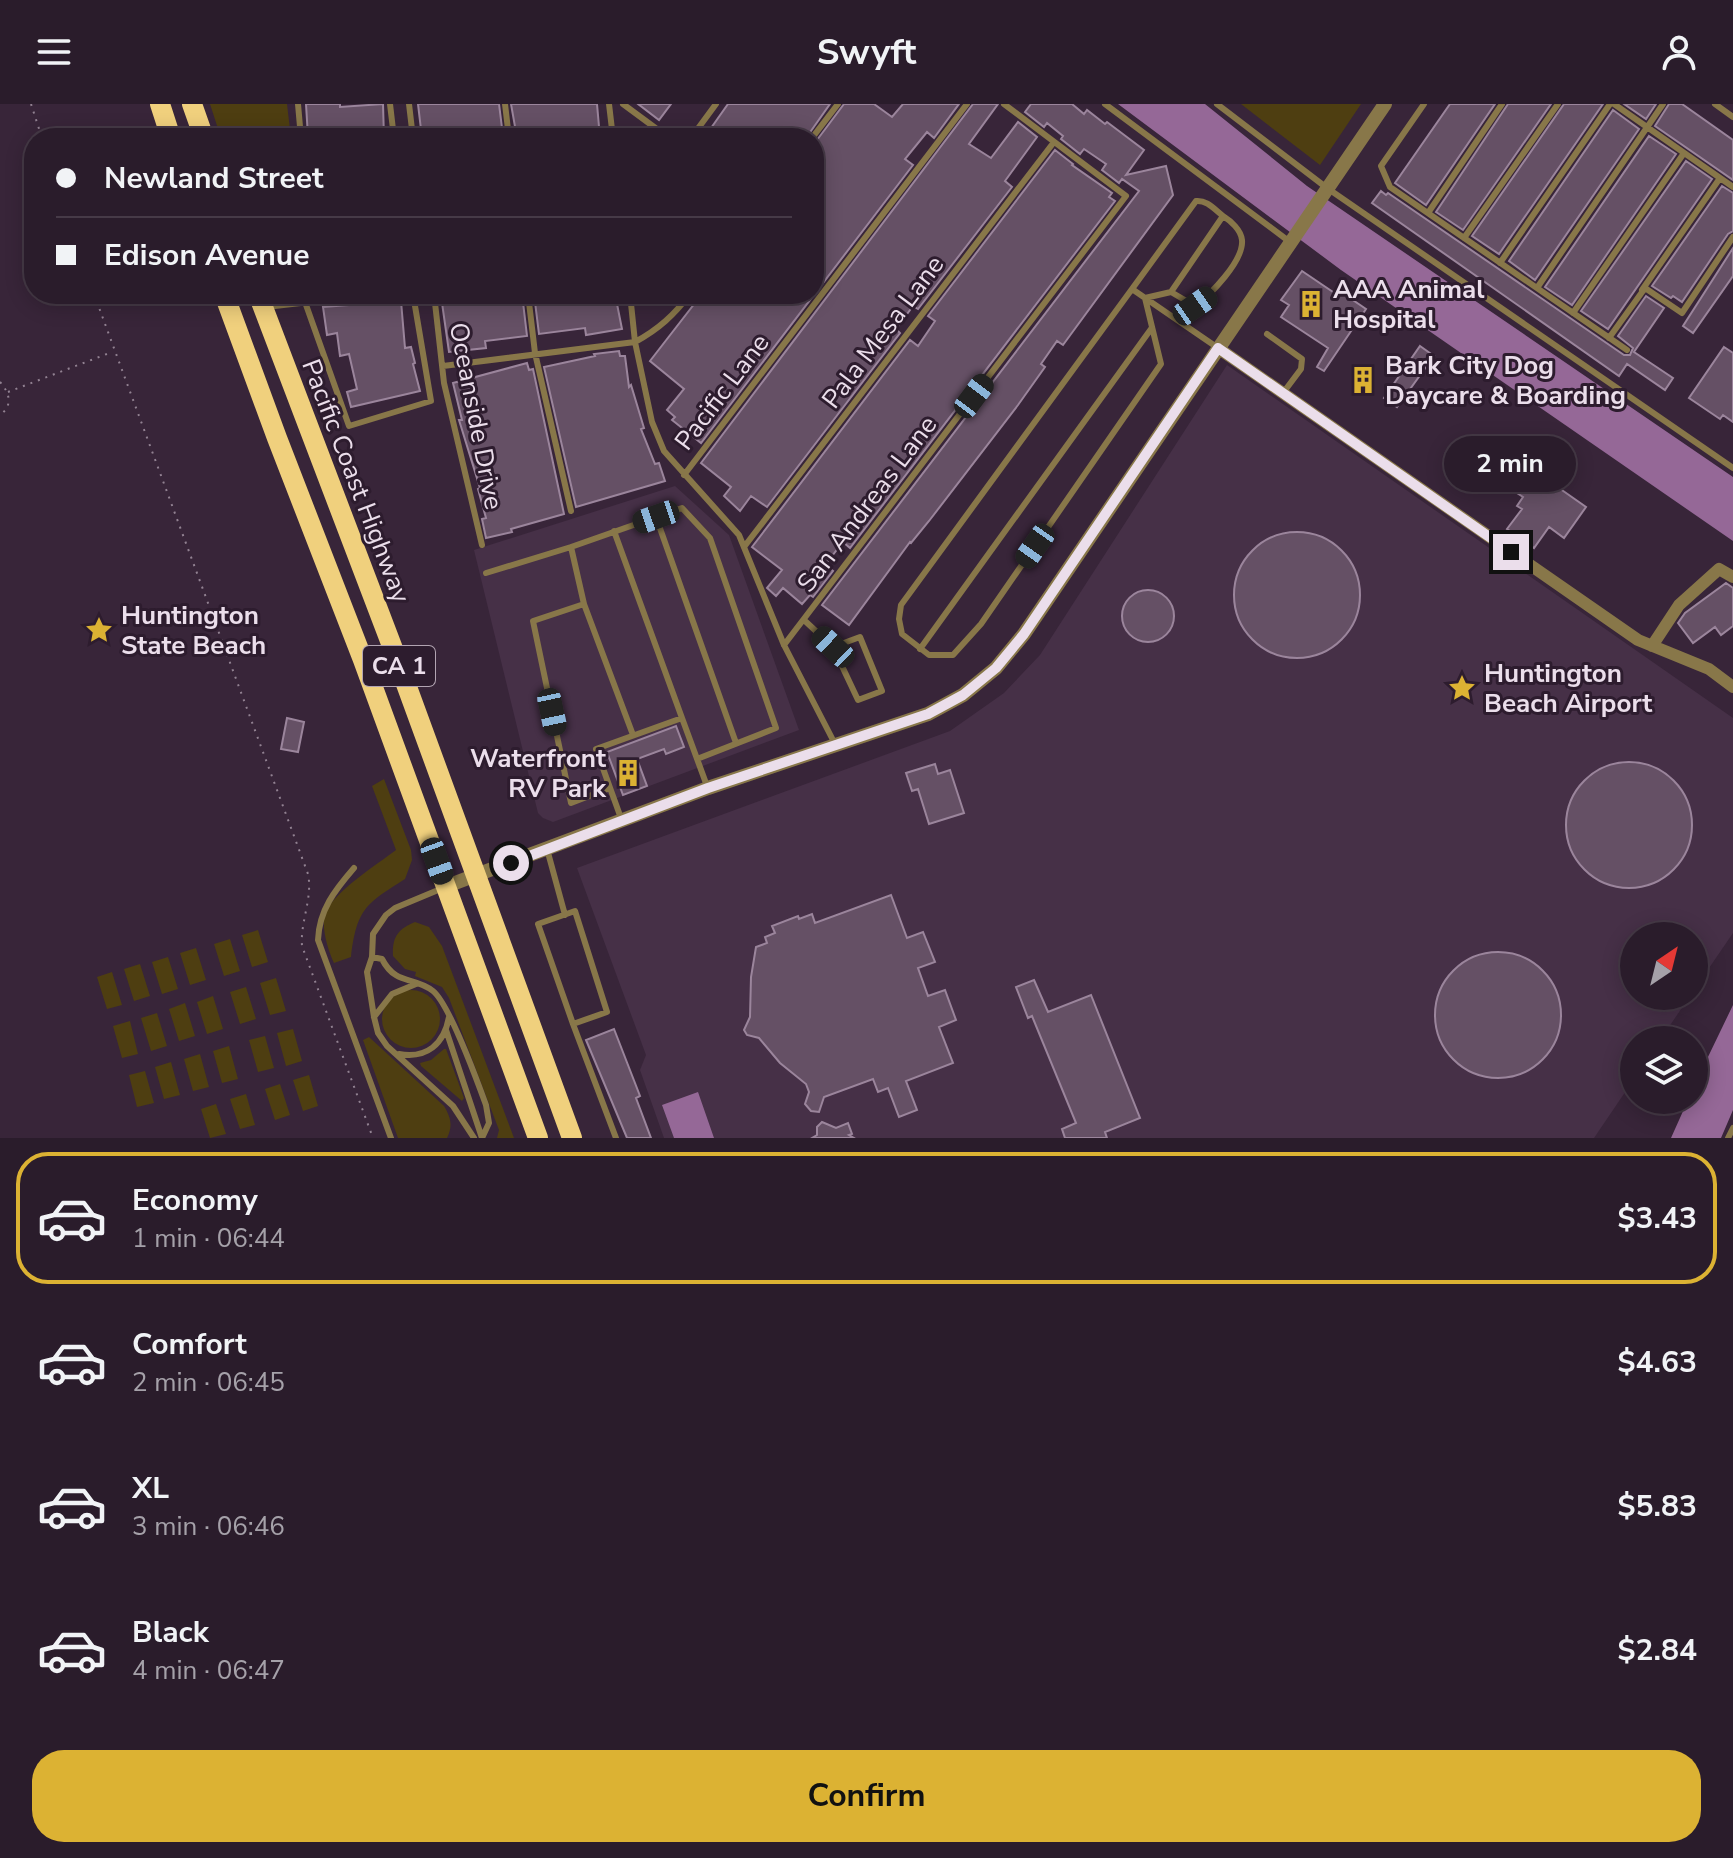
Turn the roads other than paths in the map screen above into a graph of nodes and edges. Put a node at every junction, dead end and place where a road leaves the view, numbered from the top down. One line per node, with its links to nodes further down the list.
1 (160, 104): 24 (highway)
2 (192, 104): 25 (highway)
3 (298, 104): 26 (lane)
4 (390, 104): 27 (lane)
5 (409, 104): 28 (lane)
6 (505, 104): 29 (lane)
7 (609, 104): 30 (lane)
8 (623, 104): 31 (lane)
9 (716, 104): 32 (lane)
10 (838, 104): 33 (lane)
11 (967, 104): 47 (lane, Pacific Lane)
12 (1004, 104): 34 (lane)
13 (1105, 104): 43 (lane)
14 (1217, 104): 38 (lane)
15 (1385, 104): 38 (street)
16 (1424, 104): 39 (lane)
17 (1502, 104): 39 (lane)
18 (1558, 104): 42 (lane)
19 (1612, 104): 23 (lane); 44 (lane)
20 (1663, 104): 23 (lane)
21 (1715, 104): 22 (lane)
22 (1733, 117)
23 (1648, 127): 35 (lane); 45 (lane)
24 (168, 128)
25 (200, 128)
26 (300, 128)
27 (393, 128)
28 (412, 128)
29 (508, 128)
30 (612, 128)
31 (655, 128)
32 (698, 128)
33 (820, 128)
34 (1054, 142): 76 (lane, Pala Mesa Lane); 80 (lane, San Andreas Lane)
35 (1684, 153): 36 (lane); 59 (lane)
36 (1720, 178): 37 (lane); 62 (lane)
37 (1733, 187)
38 (1325, 191): 43 (street); 69 (lane)
39 (1428, 213): 42 (lane)
40 (1223, 216): 46 (lane); 48 (lane); 48 (lane)
41 (1733, 237): 62 (lane)
42 (1464, 238): 44 (lane)
43 (1292, 239): 64 (street)
44 (1500, 263): 45 (lane)
45 (1537, 288): 59 (lane)
46 (1132, 289): 49 (lane); 84 (lane)
47 (824, 291)
48 (1171, 292): 49 (lane)
49 (1145, 298): 60 (lane); 64 (lane)
50 (228, 304): 97 (highway, CA 1)
51 (261, 304): 96 (highway, Pacific Coast Highway / CA 1)
52 (306, 304): 53 (lane)
53 (415, 304)
54 (435, 304): 67 (lane, Oceanside Drive)
55 (529, 304): 66 (lane)
56 (631, 304): 63 (lane)
57 (683, 304): 63 (lane)
58 (814, 304): 70 (lane, Pacific Lane)
59 (1573, 313): 62 (lane)
60 (1151, 329): 84 (lane); 84 (lane)
61 (1267, 334): 68 (lane)
62 (1609, 338): 65 (lane)
63 (635, 342): 66 (lane); 70 (lane)
64 (1218, 348): 68 (street); 89 (street)
65 (1627, 350)
66 (535, 353): 67 (lane); 71 (lane)
67 (443, 366): 74 (lane, Oceanside Drive)
68 (1283, 393): 82 (street)
69 (1733, 468)
70 (684, 475): 76 (lane)
71 (571, 511)
72 (656, 517): 73 (lane); 88 (lane); 88 (lane)
73 (614, 531): 75 (lane); 86 (lane)
74 (482, 545)
75 (571, 547): 77 (lane); 79 (lane)
76 (744, 547): 81 (lane)
77 (486, 573)
78 (1733, 577): 82 (street)
79 (584, 604): 87 (lane); 91 (lane)
80 (804, 620): 81 (lane, San Andreas Lane); 83 (lane)
81 (784, 645): 89 (lane)
82 (1652, 646): 85 (street)
83 (833, 647): 83 (lane)
84 (920, 649)
85 (1733, 687)
86 (682, 718): 87 (lane); 90 (lane)
87 (633, 735): 91 (lane)
88 (736, 743): 90 (lane)
89 (836, 746): 92 (street)
90 (697, 759): 92 (lane)
91 (610, 788): 93 (lane)
92 (708, 788): 93 (street)
93 (622, 821): 94 (street)
94 (547, 849): 96 (street); 98 (lane)
95 (354, 868): 107 (lane)
96 (475, 876): 97 (street); 111 (highway, Pacific Coast Highway / CA 1)
97 (447, 886): 99 (lane); 110 (highway, CA 1)
98 (565, 915): 103 (lane); 103 (lane)
99 (372, 957): 100 (lane); 101 (lane)
100 (416, 984): 101 (lane); 102 (lane)
101 (374, 1017): 105 (lane)
102 (449, 1017): 104 (lane); 109 (lane)
103 (573, 1024): 112 (lane)
104 (446, 1030): 105 (lane); 109 (lane)
105 (395, 1054): 108 (lane)
106 (1733, 1128): 113 (lane)
107 (391, 1138)
108 (474, 1138)
109 (482, 1138)
110 (538, 1138)
111 (572, 1138)
112 (616, 1138)
113 (1728, 1138)

